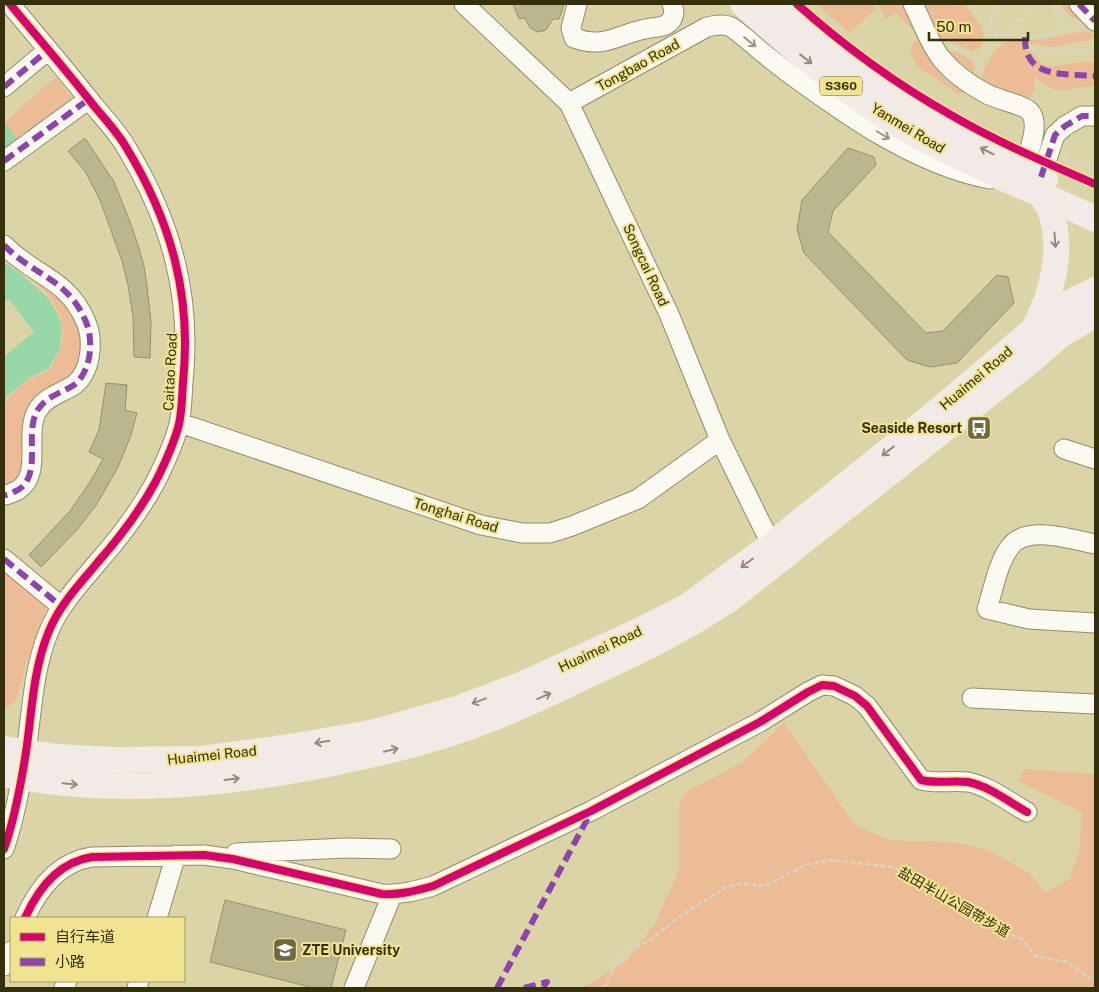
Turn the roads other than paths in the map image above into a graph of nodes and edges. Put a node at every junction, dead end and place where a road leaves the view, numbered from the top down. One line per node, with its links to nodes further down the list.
1 (10, 4): 12 (street, Caitao Road)
2 (464, 4): 15 (street, Songcai Road)
3 (578, 4): 10 (street)
4 (672, 4): 10 (street)
5 (743, 4): 18 (main road, Yanmei Road / S360, one-way to 18)
6 (772, 4): 18 (main road, Yanmei Road / S360, one-way to 6)
7 (913, 4): 18 (street)
8 (1079, 4): 9 (street)
9 (1091, 24)
10 (666, 25): 11 (street)
11 (678, 43): 15 (street, Tongbao Road); 18 (street, Tongbao Road, one-way to 18)
12 (48, 50): 13 (street); 14 (street, Caitao Road)
13 (4, 87)
14 (89, 99): 17 (street); 25 (street, Caitao Road)
15 (569, 103): 26 (street, Songcai Road)
16 (1095, 116): 18 (street)
17 (4, 161)
18 (1034, 178): 19 (main road, Yanmei Road / S360); 20 (main road, Yanmei Road / S360); 24 (main road, one-way to 24)
19 (1095, 201)
20 (1095, 219)
21 (4, 245): 29 (street)
22 (1095, 290): 24 (main road, Huaimei Road)
23 (1095, 314): 31 (main road, Huaimei Road)
24 (1033, 330): 31 (main road, Huaimei Road, one-way to 31)
25 (180, 422): 26 (street, Tonghai Road); 33 (street, Caitao Road)
26 (720, 440): 31 (street, Songcai Road)
27 (1064, 449): 28 (street)
28 (1095, 459)
29 (4, 495)
30 (1095, 544): 34 (street)
31 (775, 553): 37 (main road, Huaimei Road, one-way to 37); 38 (main road, Huaimei Road, one-way to 31)
32 (4, 559): 33 (street)
33 (62, 607): 37 (street, Caitao Road)
34 (1095, 623)
35 (972, 698): 36 (street)
36 (1095, 704)
37 (15, 750): 38 (street, Caitao Road)
38 (13, 776): 40 (street, Caitao Road)
39 (1027, 812): 44 (street)
40 (4, 849)
41 (391, 849): 43 (street)
42 (176, 854): 43 (street); 45 (street); 46 (street)
43 (204, 855): 44 (street)
44 (392, 895): 49 (street)
45 (25, 917)
46 (158, 917)
47 (10, 953): 48 (street)
48 (4, 966)
49 (354, 988)

